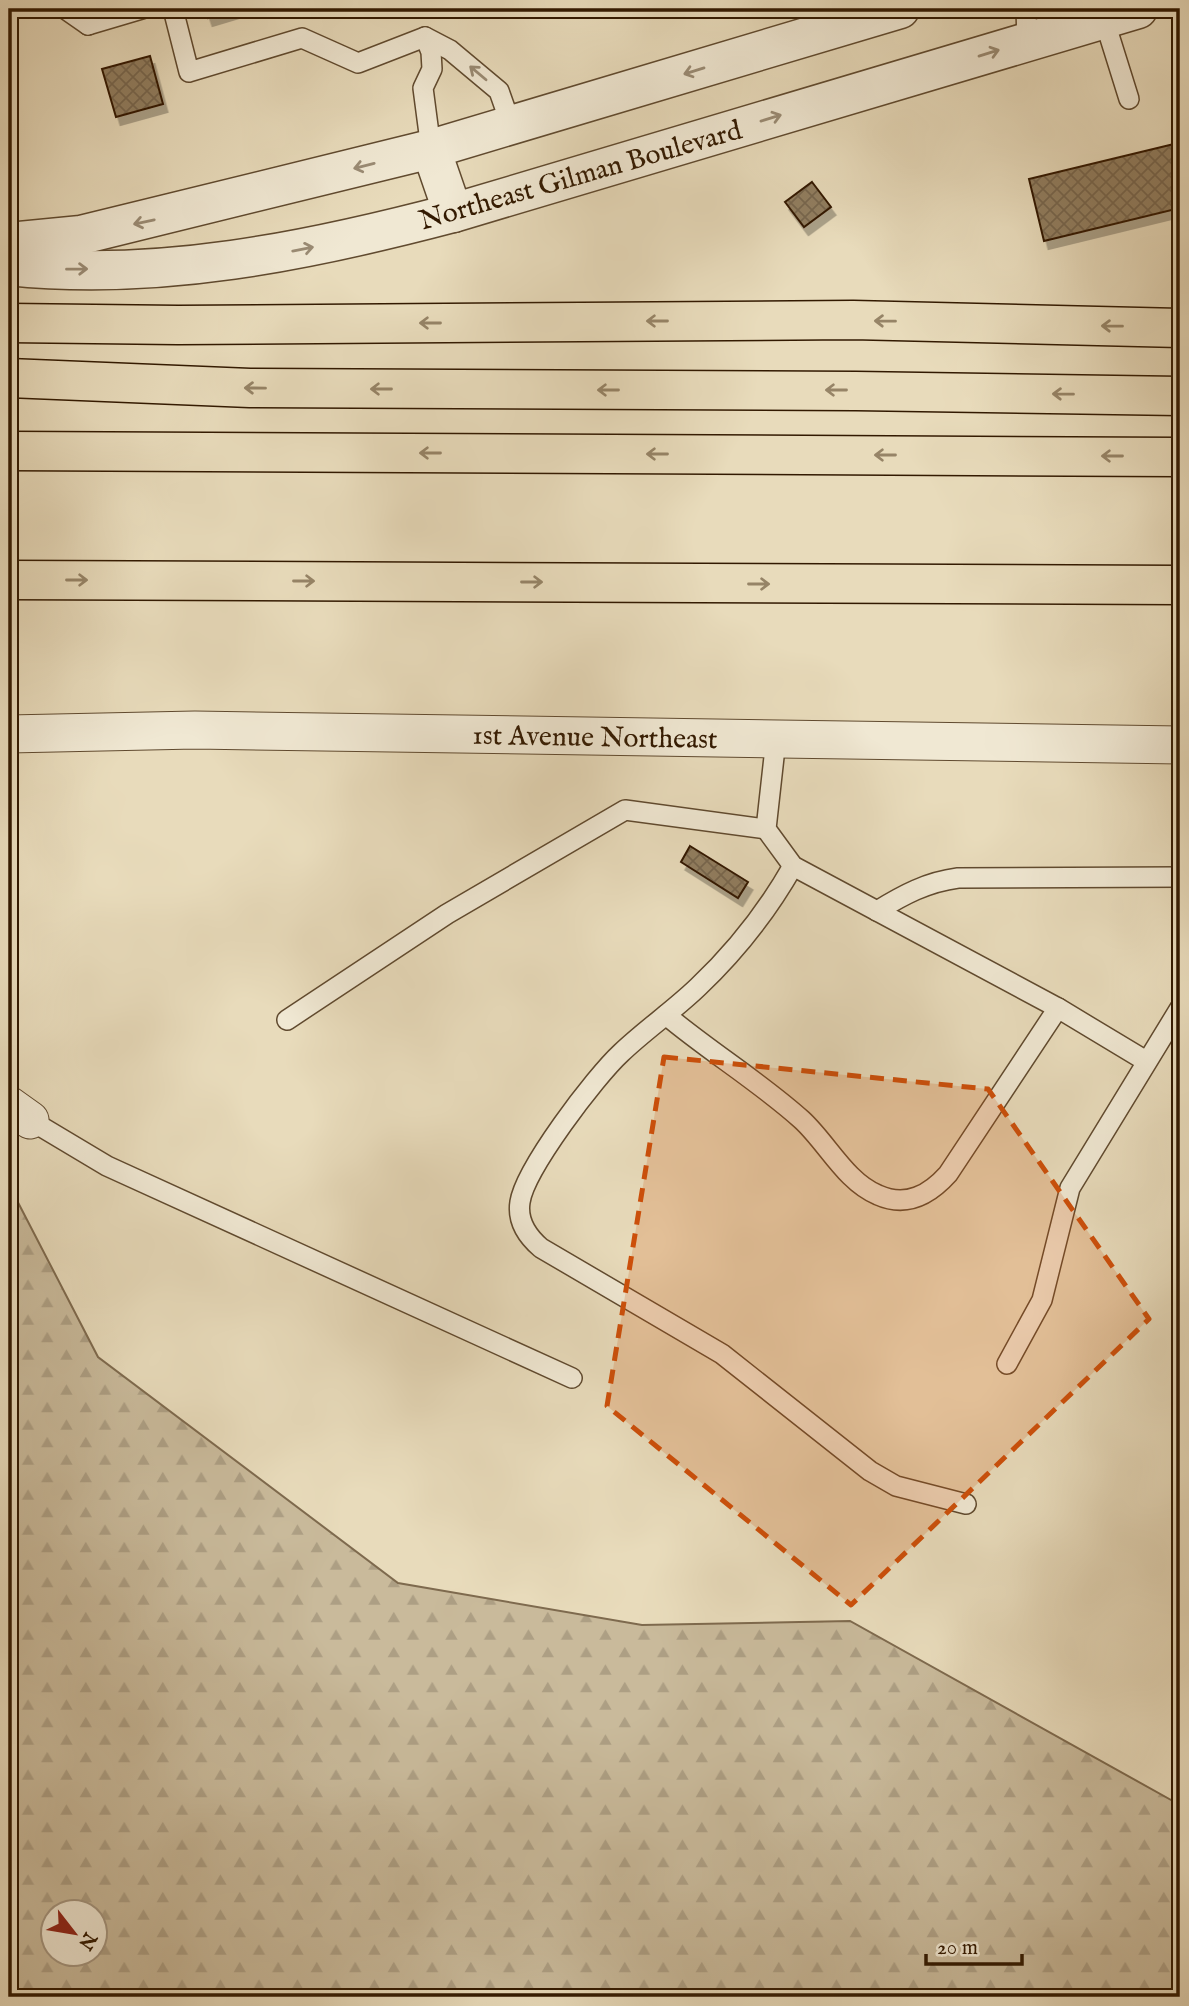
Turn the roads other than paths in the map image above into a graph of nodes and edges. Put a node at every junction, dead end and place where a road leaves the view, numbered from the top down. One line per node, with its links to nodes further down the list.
1 (65, 9): 6 (lane)
2 (142, 9): 6 (lane)
3 (173, 9): 9 (lane)
4 (900, 9): 7 (street)
5 (1121, 14): 8 (street, Northeast Gilman Boulevard); 10 (lane)
6 (94, 17)
7 (826, 20): 11 (street, one-way to 11)
8 (1026, 25): 13 (street, Northeast Gilman Boulevard, one-way to 8)
9 (425, 37): 11 (lane, one-way to 9); 12 (lane)
10 (1129, 99)
11 (511, 125): 12 (street)
12 (430, 149): 13 (street); 14 (street, one-way to 14)
13 (453, 213): 15 (street, Northeast Gilman Boulevard, one-way to 13)
14 (9, 242)
15 (9, 266)
16 (9, 323): 17 (highway, one-way to 16)
17 (1180, 328)
18 (9, 378): 19 (highway, one-way to 18)
19 (1180, 396)
20 (9, 451): 21 (highway, one-way to 20)
21 (1180, 457)
22 (9, 580): 23 (highway, one-way to 23)
23 (1180, 585)
24 (9, 734): 25 (street, 1st Avenue Northeast)
25 (776, 739): 26 (street, 1st Avenue Northeast); 27 (lane)
26 (1180, 745)
27 (766, 829): 28 (lane); 34 (lane)
28 (793, 866): 30 (lane); 33 (lane)
29 (1180, 877): 30 (lane)
30 (877, 911): 31 (lane)
31 (1058, 1008): 33 (lane); 35 (lane)
32 (1180, 1008): 35 (lane)
33 (666, 1015): 39 (lane)
34 (287, 1020)
35 (1146, 1061): 37 (lane)
36 (19, 1112): 38 (lane)
37 (1007, 1364)
38 (572, 1378)
39 (966, 1504)

